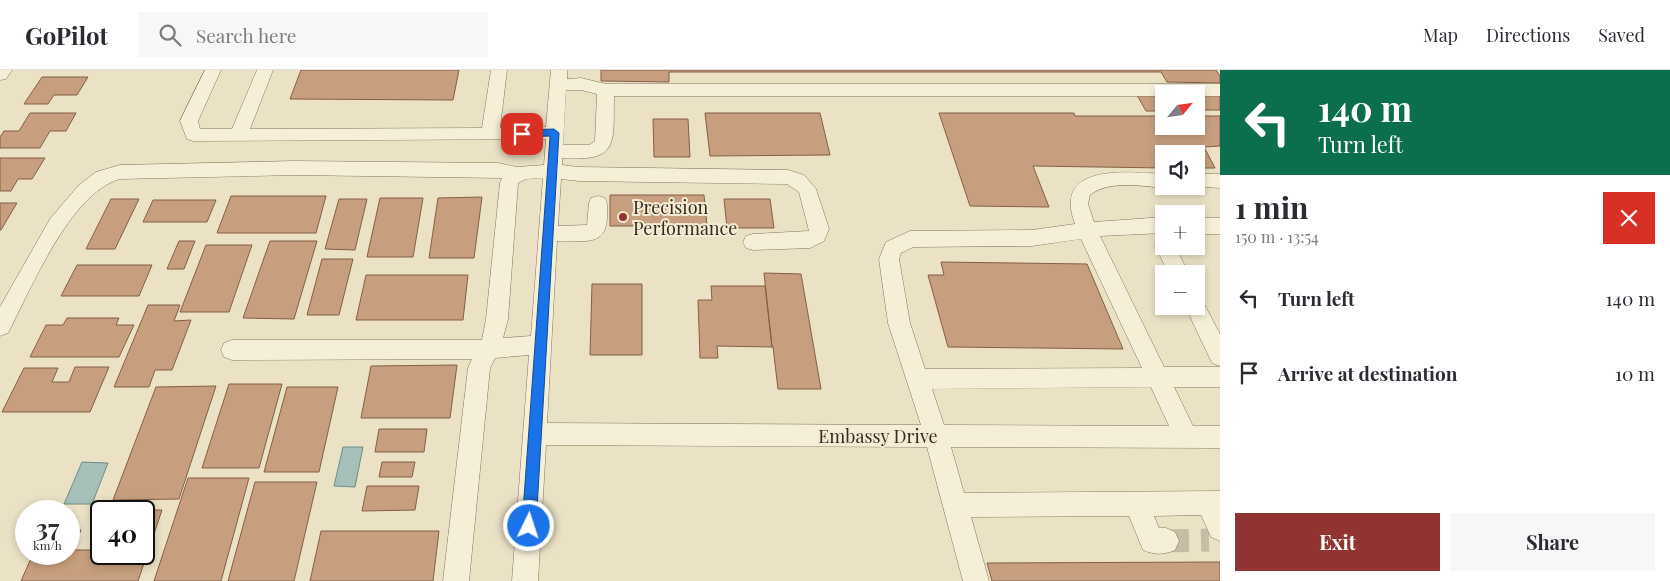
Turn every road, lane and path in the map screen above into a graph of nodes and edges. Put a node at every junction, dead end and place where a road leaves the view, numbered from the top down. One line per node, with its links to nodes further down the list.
1 (4, 70): 5 (street)
2 (213, 70): 9 (street)
3 (265, 70): 9 (street)
4 (499, 70): 10 (street)
5 (0, 75)
6 (558, 77): 7 (street); 11 (street)
7 (606, 90): 8 (street); 11 (street)
8 (1220, 90)
9 (239, 134): 10 (street)
10 (490, 134): 11 (street)
11 (553, 152): 12 (street); 21 (street); 22 (street)
12 (517, 174): 24 (street); 26 (street)
13 (1155, 180): 20 (street)
14 (1205, 181): 15 (street)
15 (1220, 181)
16 (598, 203): 21 (street)
17 (1155, 225): 20 (street)
18 (1205, 226): 19 (street)
19 (1220, 226)
20 (1087, 230): 30 (street); 31 (street)
21 (548, 234): 25 (street)
22 (753, 242)
23 (1200, 315): 28 (street)
24 (0, 327)
25 (541, 344): 26 (street); 32 (street)
26 (488, 348): 27 (street); 41 (street)
27 (232, 350)
28 (1220, 356)
29 (1220, 377): 31 (street)
30 (917, 378): 31 (street); 33 (street)
31 (1158, 378): 34 (street)
32 (535, 434): 33 (street, Embassy Drive); 42 (street)
33 (936, 436): 34 (street, Embassy Drive); 38 (street)
34 (1186, 437): 35 (street, Embassy Drive)
35 (1220, 437)
36 (1136, 503): 37 (street); 38 (street); 40 (street)
37 (1214, 503): 39 (street)
38 (955, 505): 43 (street)
39 (1216, 536)
40 (1166, 541)
41 (456, 581)
42 (525, 581)
43 (976, 581)

